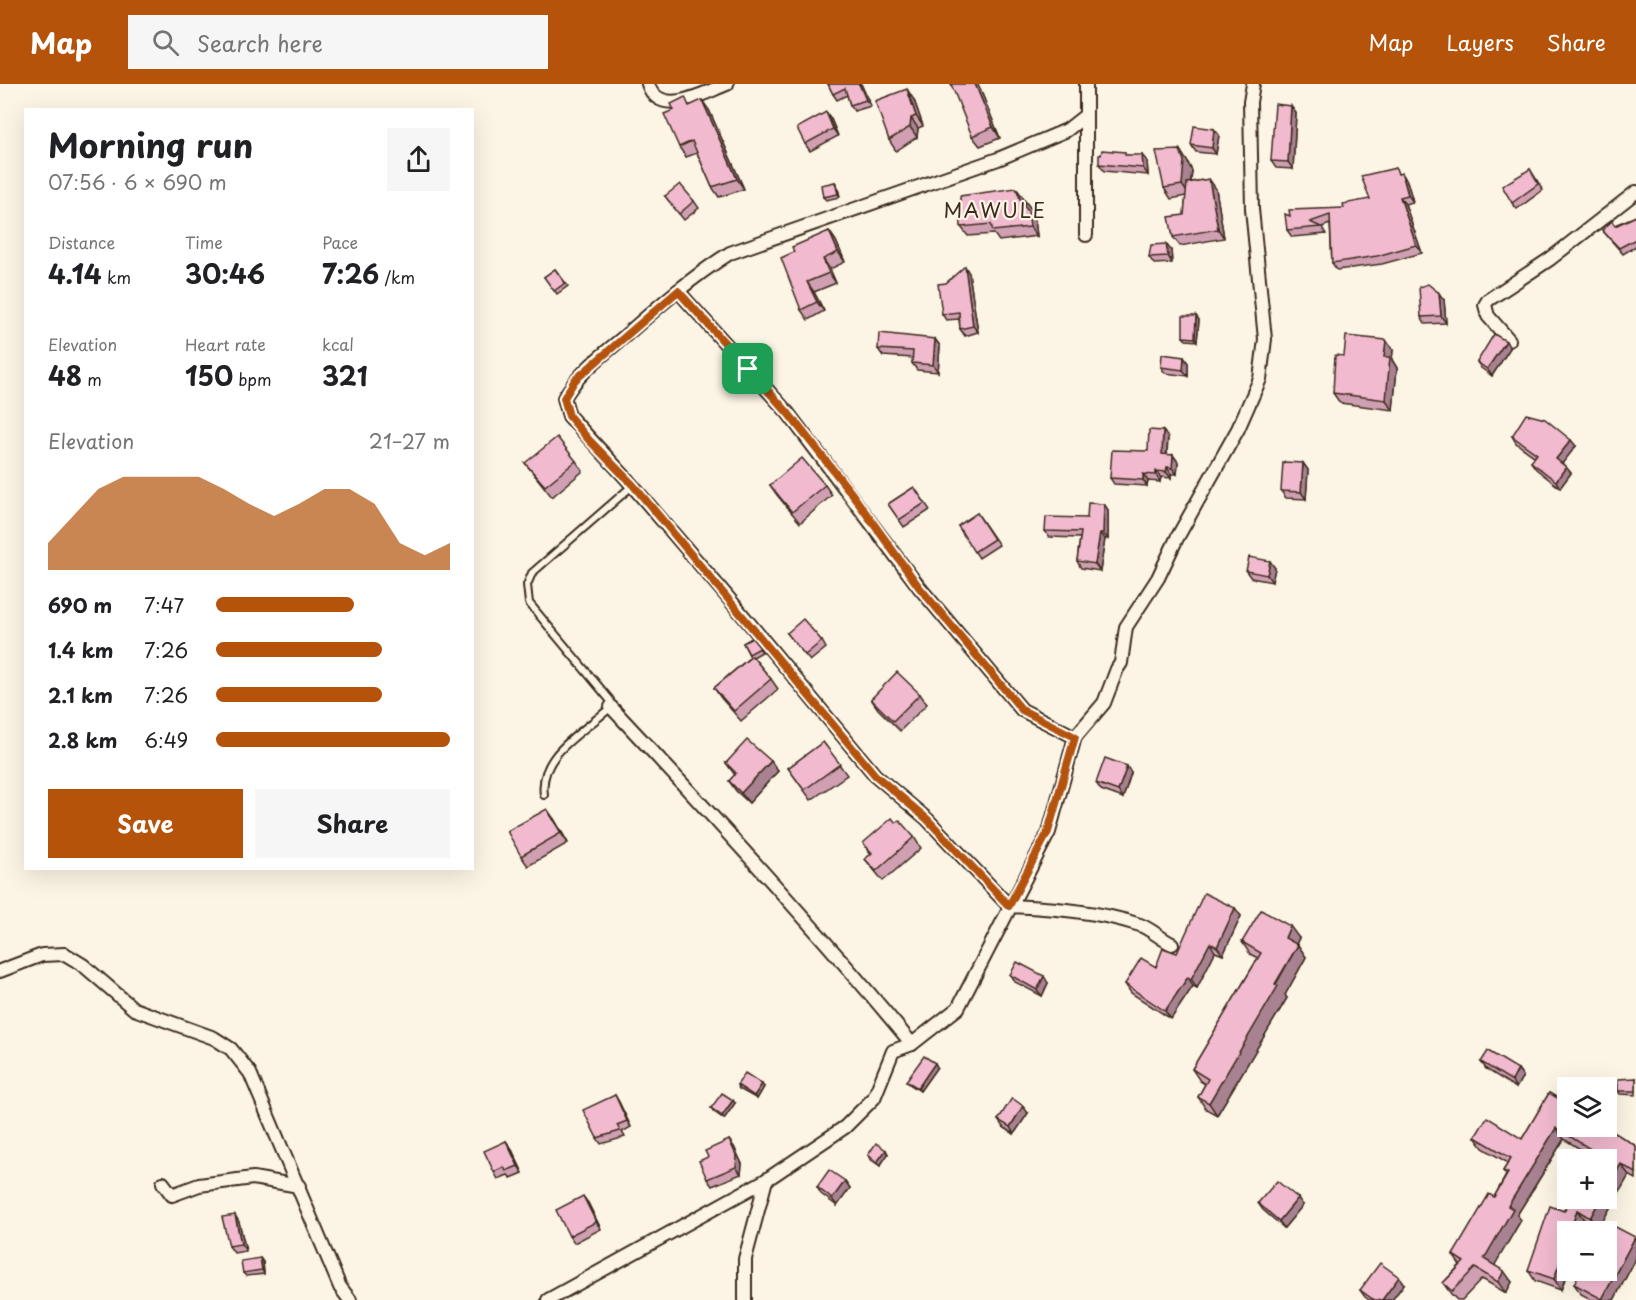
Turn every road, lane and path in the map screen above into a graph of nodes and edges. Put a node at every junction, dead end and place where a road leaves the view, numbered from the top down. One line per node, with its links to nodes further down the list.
1 (648, 84): 2 (street)
2 (727, 84)
3 (1086, 84): 5 (street)
4 (1253, 84): 12 (street)
5 (1086, 116): 7 (street); 8 (street)
6 (1636, 192): 9 (street)
7 (1086, 235)
8 (678, 291): 10 (street); 12 (street)
9 (1509, 340)
10 (633, 485): 11 (lane); 14 (street)
11 (611, 707): 13 (lane); 17 (street)
12 (1075, 737): 14 (street)
13 (544, 795)
14 (1009, 906): 15 (street); 17 (street)
15 (1172, 944)
16 (0, 971): 20 (street)
17 (912, 1044): 18 (street)
18 (766, 1180): 22 (street); 23 (street)
19 (163, 1183): 20 (street)
20 (299, 1186): 21 (street)
21 (350, 1300)
22 (548, 1300)
23 (745, 1300)

